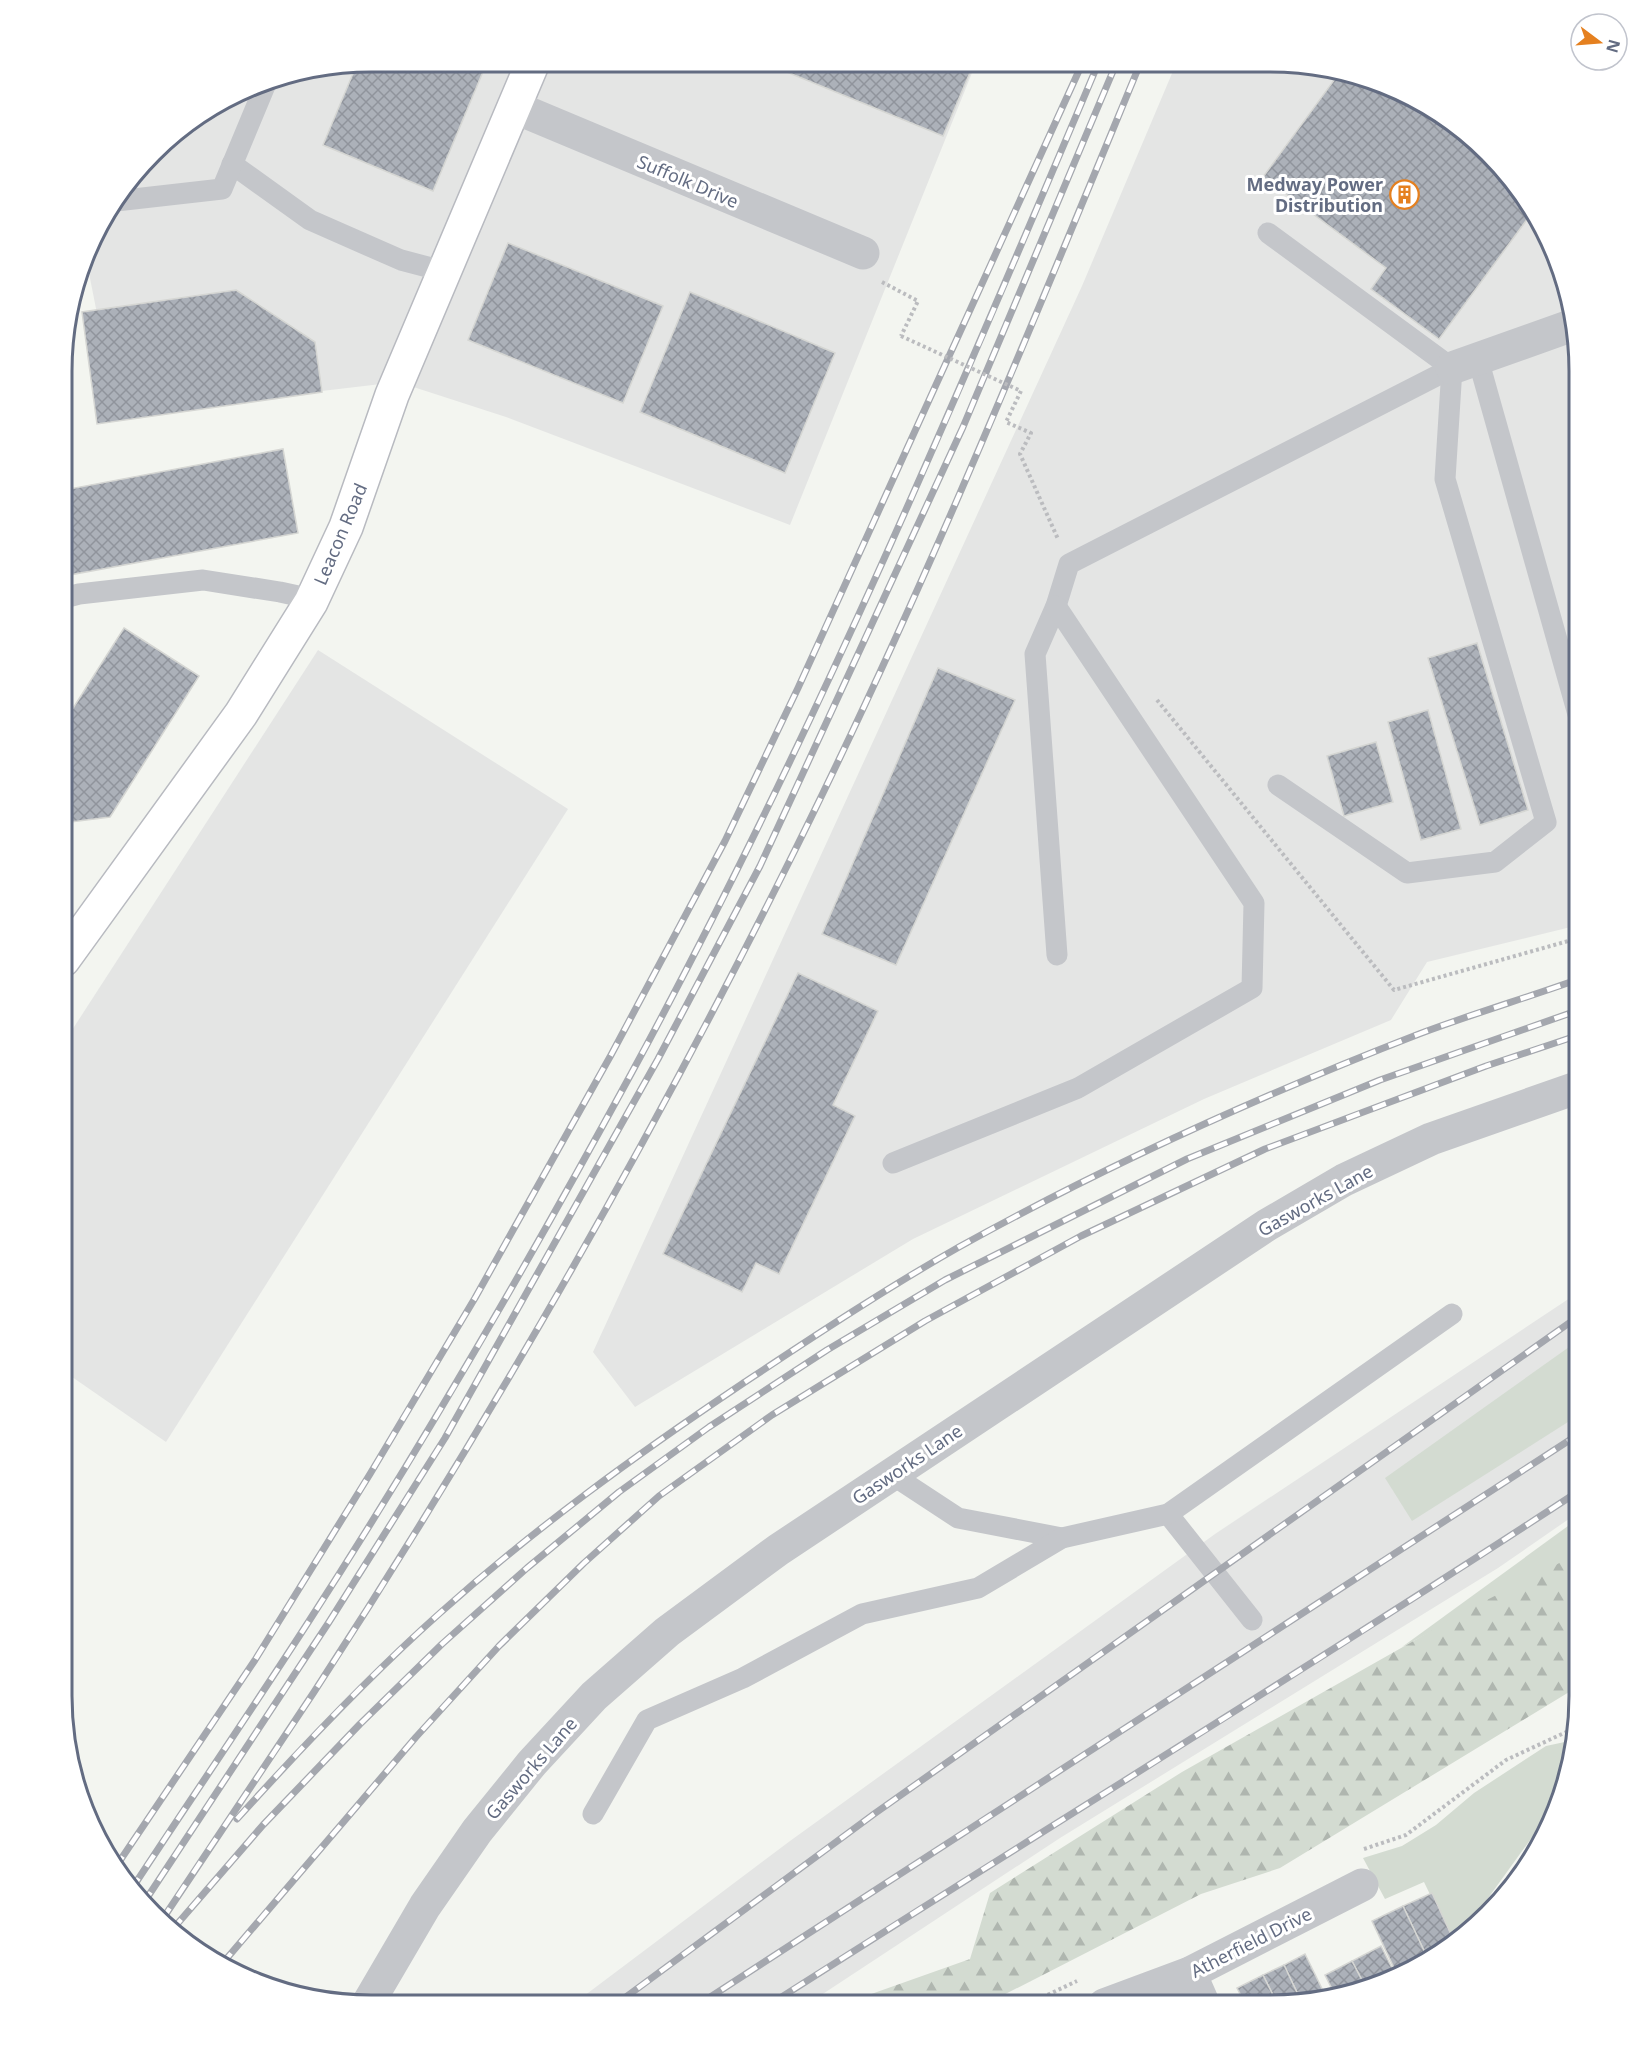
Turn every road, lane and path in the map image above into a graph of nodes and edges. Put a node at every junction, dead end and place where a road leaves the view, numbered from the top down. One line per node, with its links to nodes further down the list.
1 (529, 72): 3 (street, Leacon Road)
2 (262, 93): 4 (lane)
3 (514, 107): 7 (street, Suffolk Drive); 8 (street, Leacon Road)
4 (232, 164): 5 (lane); 8 (lane)
5 (126, 200)
6 (1268, 233): 10 (lane)
7 (868, 266): 11 (path, bridge)
8 (443, 271): 13 (street, Leacon Road)
9 (1565, 328): 10 (street)
10 (1465, 364): 11 (lane); 15 (lane); 17 (lane)
11 (1069, 564): 14 (lane)
12 (72, 596): 13 (lane)
13 (312, 599): 19 (street, Leacon Road)
14 (1056, 606): 20 (lane); 22 (lane)
15 (1569, 687)
16 (1152, 694): 18 (path)
17 (1278, 785)
18 (1569, 941)
19 (72, 948)
20 (1057, 954)
21 (1569, 1091): 24 (street, Gasworks Lane)
22 (893, 1163)
23 (1452, 1314): 25 (lane)
24 (891, 1474): 26 (lane); 31 (street, Gasworks Lane)
25 (1168, 1514): 26 (lane); 27 (lane)
26 (1062, 1538): 28 (lane)
27 (1252, 1620)
28 (593, 1814)
29 (1362, 1885): 30 (street, Atherfield Drive)
30 (1190, 1973): 32 (street, Atherfield Drive); 33 (street)
31 (373, 1995)
32 (1131, 1995)
33 (1200, 1995)

